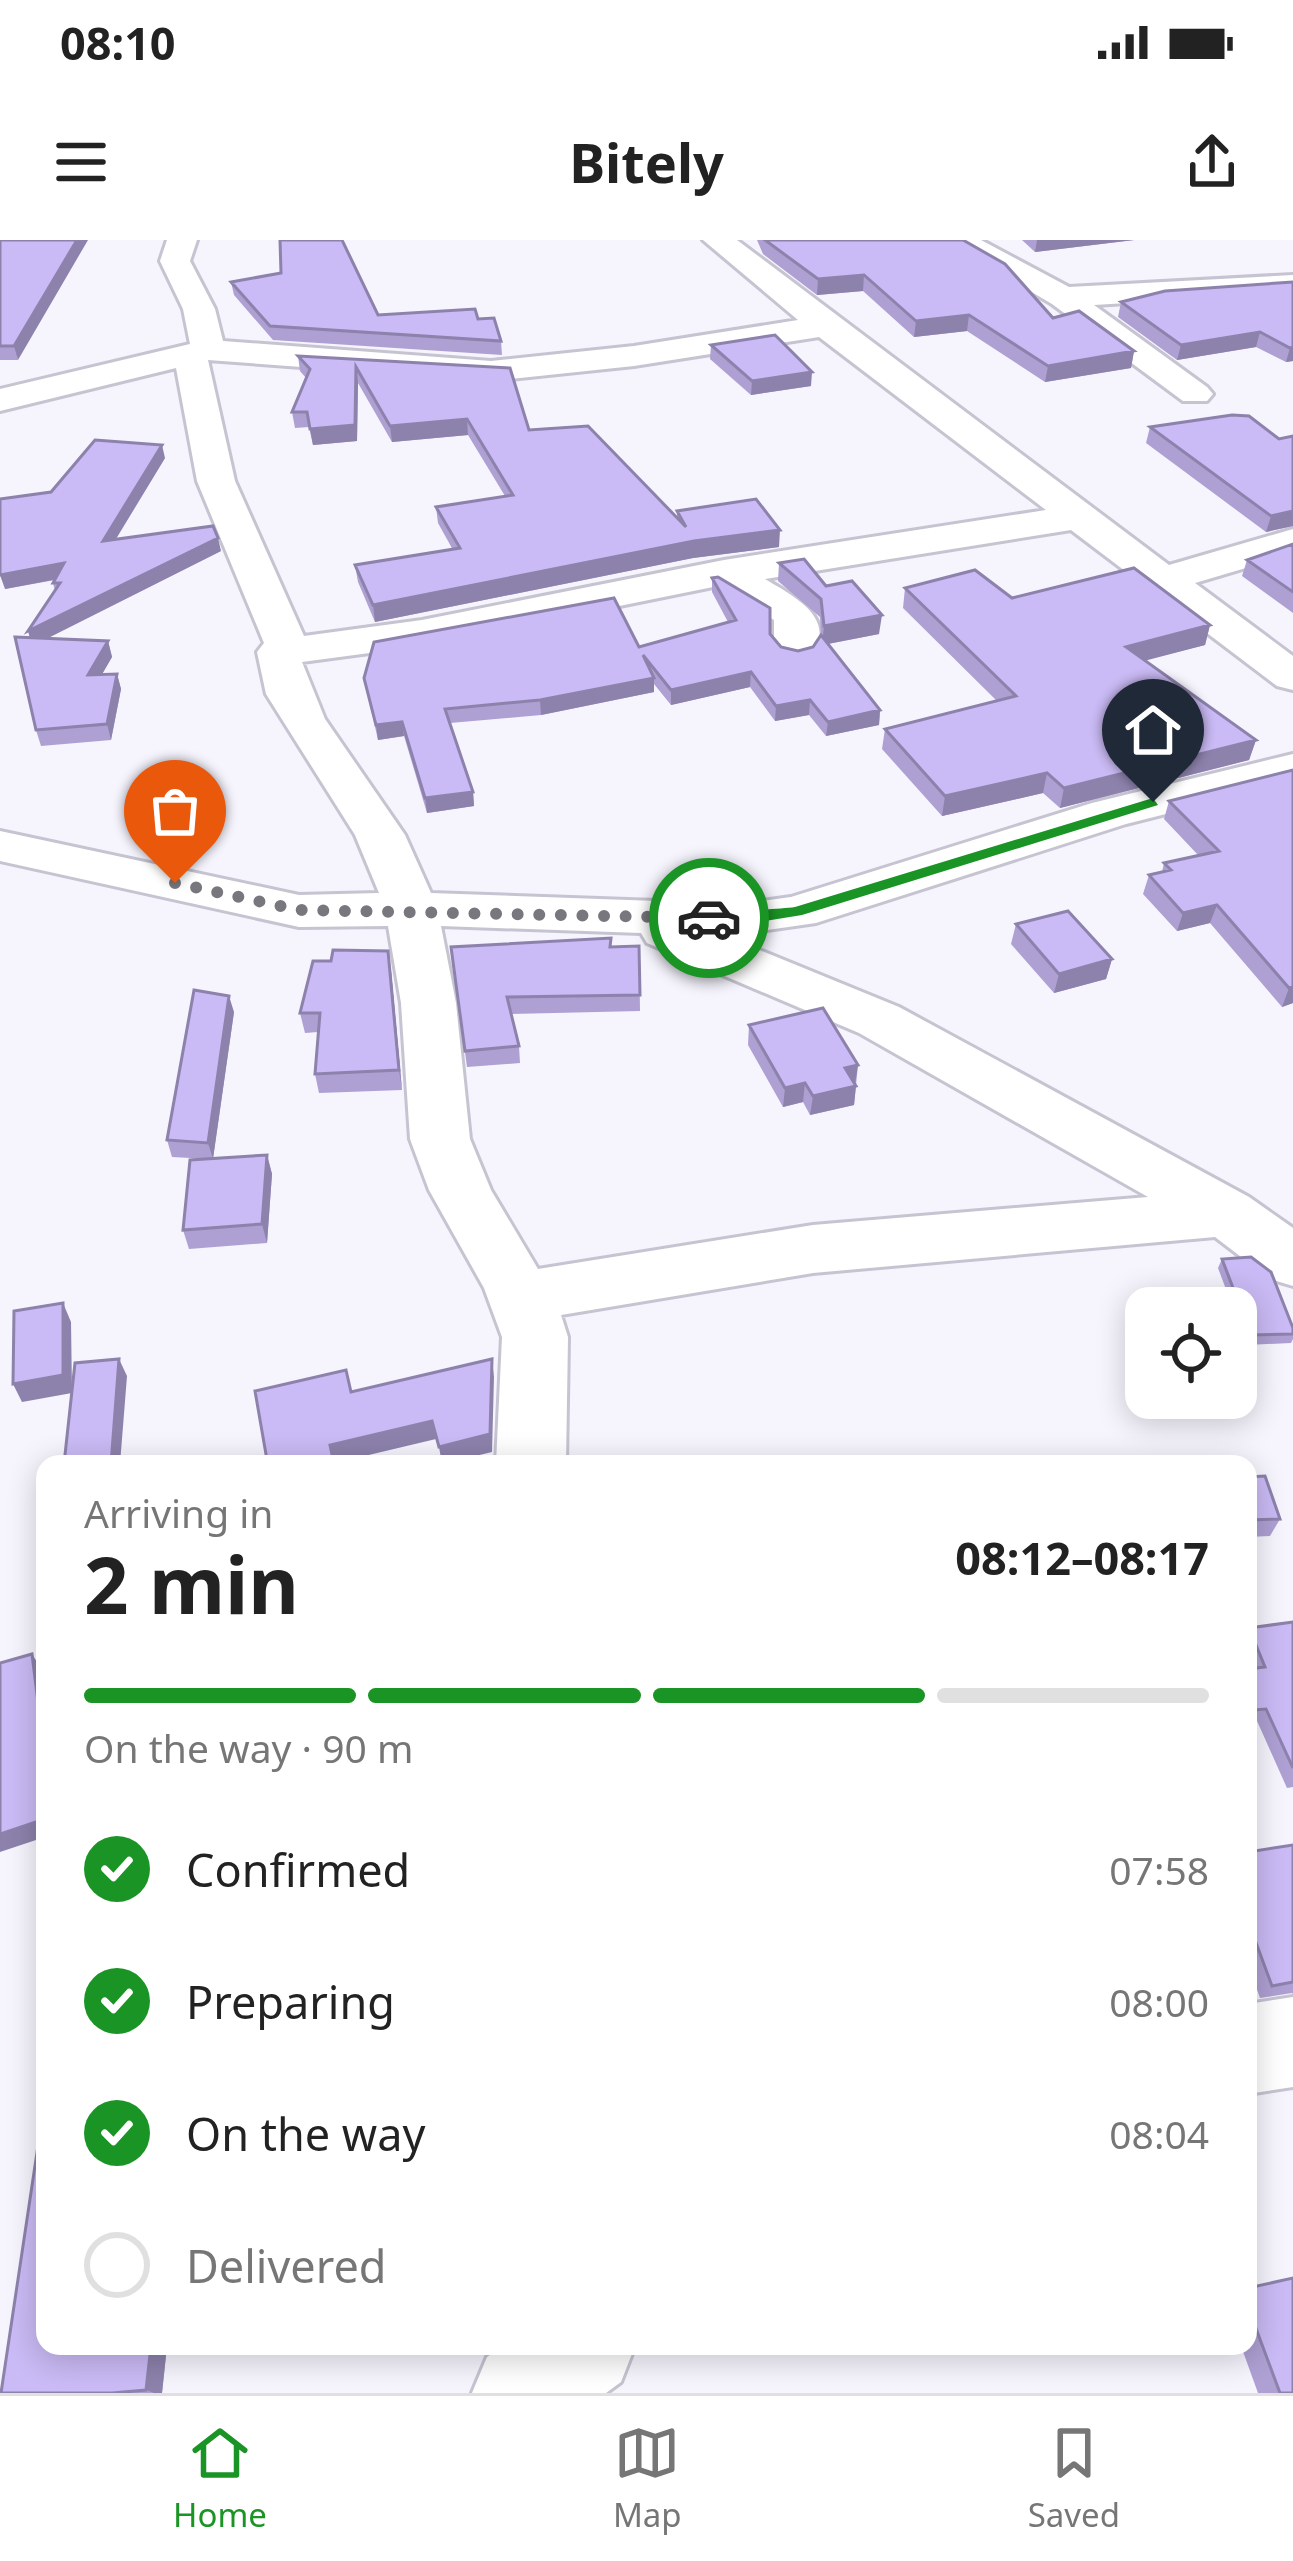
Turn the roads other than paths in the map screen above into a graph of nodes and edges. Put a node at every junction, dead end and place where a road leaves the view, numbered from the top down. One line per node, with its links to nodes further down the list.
1 (182, 240): 7 (street)
2 (718, 240): 6 (street)
3 (959, 240): 5 (street)
4 (1293, 284): 5 (street)
5 (1063, 298): 8 (street)
6 (825, 326): 7 (street); 10 (street)
7 (196, 352): 9 (street); 14 (street)
8 (1196, 394)
9 (0, 400)
10 (1077, 518): 12 (street); 13 (street)
11 (1293, 541): 13 (street)
12 (724, 572): 14 (street); 15 (street)
13 (1165, 579): 16 (street)
14 (288, 648): 19 (street)
15 (796, 648)
16 (1293, 677)
17 (1293, 768): 20 (street)
18 (0, 846): 19 (street)
19 (413, 909): 20 (street); 23 (street)
20 (623, 914): 21 (street)
21 (1227, 1213): 22 (street); 23 (street)
22 (1293, 1262)
23 (518, 1297): 24 (street)
24 (531, 1455)
25 (1293, 2042): 26 (street)
26 (1257, 2048)
27 (573, 2355): 28 (street)
28 (523, 2393)

